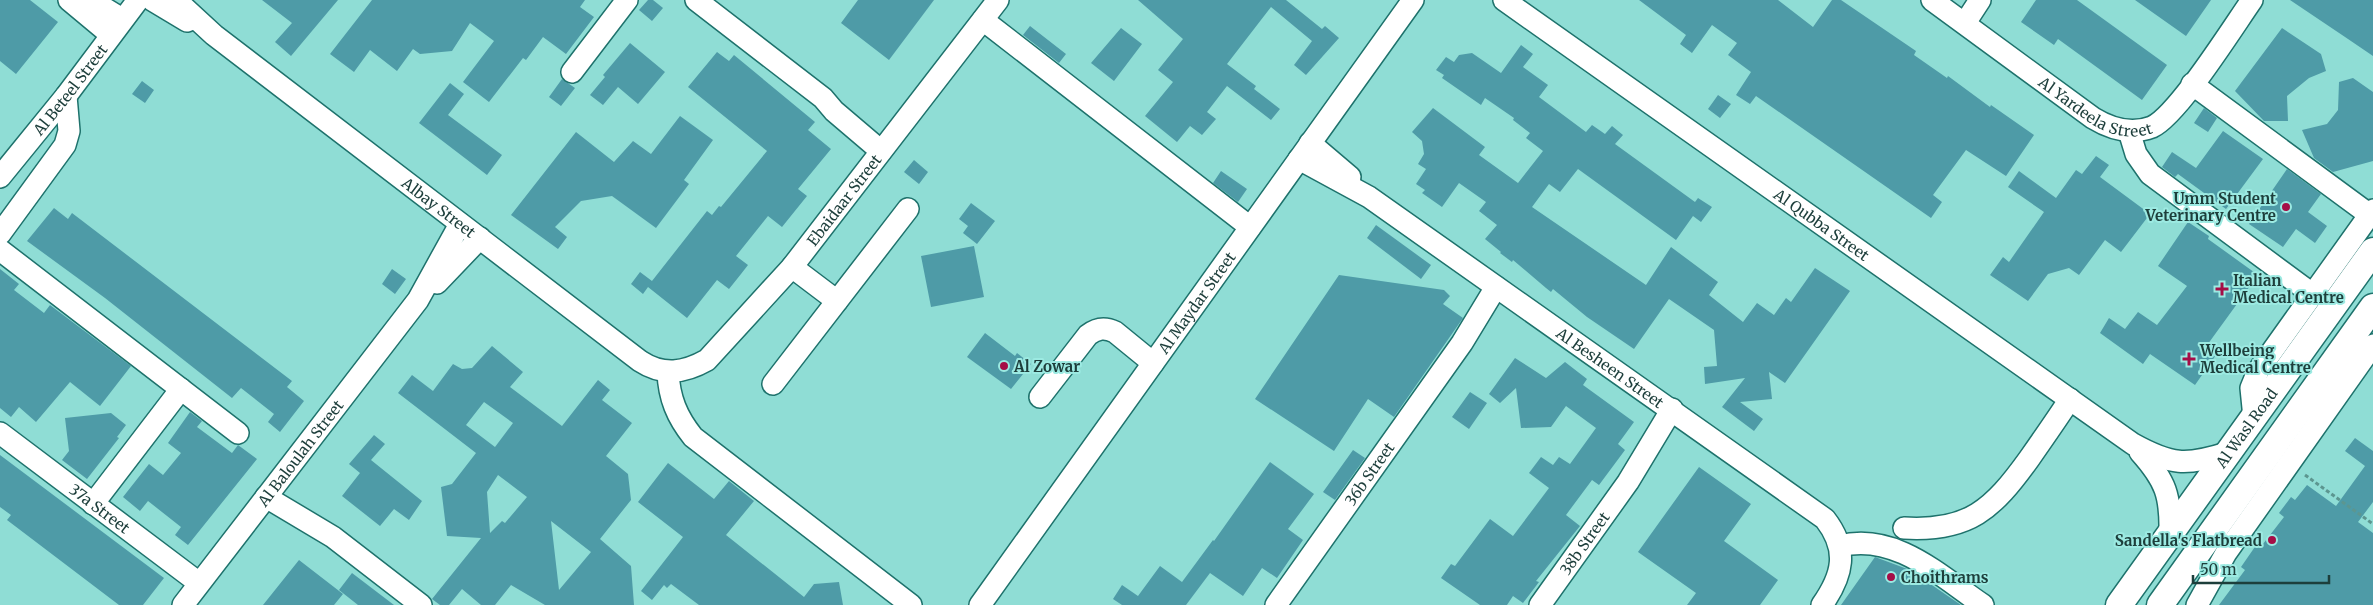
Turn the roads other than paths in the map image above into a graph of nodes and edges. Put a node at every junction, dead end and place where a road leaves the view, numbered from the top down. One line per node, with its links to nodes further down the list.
1 (70, 0): 16 (street)
2 (91, 0): 16 (street)
3 (138, 0): 16 (street, Al Beteel Street)
4 (152, 0): 17 (street, Albay Street)
5 (176, 0): 17 (street, Albay Street)
6 (627, 0): 18 (street)
7 (696, 0): 22 (street)
8 (998, 0): 15 (street, Ebaidaar Street)
9 (1413, 0): 23 (street, Al Maydar Street)
10 (1932, 0): 14 (street, Al Yardeela Street)
11 (1980, 0): 14 (street)
12 (2252, 0): 19 (street, Al Yardeela Street)
13 (1508, 1): 45 (street, Al Qubba Street)
14 (1961, 13): 21 (street, Al Yardeela Street)
15 (983, 20): 22 (street, Ebaidaar Street); 28 (street)
16 (117, 27): 20 (street, Al Beteel Street)
17 (214, 35): 27 (street, Albay Street)
18 (572, 72)
19 (2192, 84): 21 (street, Al Yardeela Street); 26 (street)
20 (66, 96): 24 (street, Al Beteel Street); 29 (street)
21 (2129, 131): 35 (street)
22 (886, 144): 33 (street, Ebaidaar Street)
23 (1304, 151): 28 (street, Al Maydar Street); 34 (street, Al Besheen Street)
24 (0, 177)
25 (908, 209): 37 (street)
26 (2371, 212): 35 (street)
27 (460, 224): 30 (street, Albay Street); 36 (street, Al Baloulah Street)
28 (1250, 227): 40 (street, Al Maydar Street)
29 (0, 234)
30 (480, 238): 36 (street, Al Baloulah Street); 41 (street, Albay Street)
31 (0, 250): 43 (street)
32 (2373, 251): 47 (main road, Al Wasl Road)
33 (792, 267): 37 (street); 41 (street, Ebaidaar Street)
34 (1503, 291): 46 (street, Al Besheen Street); 62 (street, 36b Street)
35 (2312, 294): 47 (street)
36 (418, 300): 52 (street, Al Baloulah Street)
37 (837, 301): 42 (street)
38 (2373, 307): 67 (main road)
39 (2373, 346): 68 (street)
40 (1153, 363): 44 (street); 61 (street, Al Maydar Street)
41 (668, 372): 60 (street)
42 (773, 384)
43 (181, 389): 49 (street); 53 (street)
44 (1040, 397)
45 (2070, 400): 50 (street, Al Qubba Street); 54 (street)
46 (1678, 414): 56 (street, Al Besheen Street); 63 (street, 38b Street)
47 (2254, 418): 51 (main road, Al Wasl Road)
48 (0, 433): 53 (street, 37a Street)
49 (238, 433)
50 (2133, 444): 51 (street, Al Qubba Street); 55 (street, Al Qubba Street)
51 (2227, 453): 55 (main road, Al Wasl Road)
52 (271, 490): 57 (street, Al Baloulah Street); 59 (street)
53 (94, 504): 57 (street, 37a Street)
54 (1904, 528)
55 (2170, 535): 66 (main road, Al Wasl Road)
56 (1840, 546): 64 (street); 65 (street)
57 (199, 583): 58 (street, Al Baloulah Street)
58 (183, 605)
59 (421, 605)
60 (911, 605)
61 (980, 605)
62 (1276, 605)
63 (1540, 605)
64 (1822, 605)
65 (1983, 605)
66 (2119, 605)
67 (2160, 605)
68 (2197, 605)

